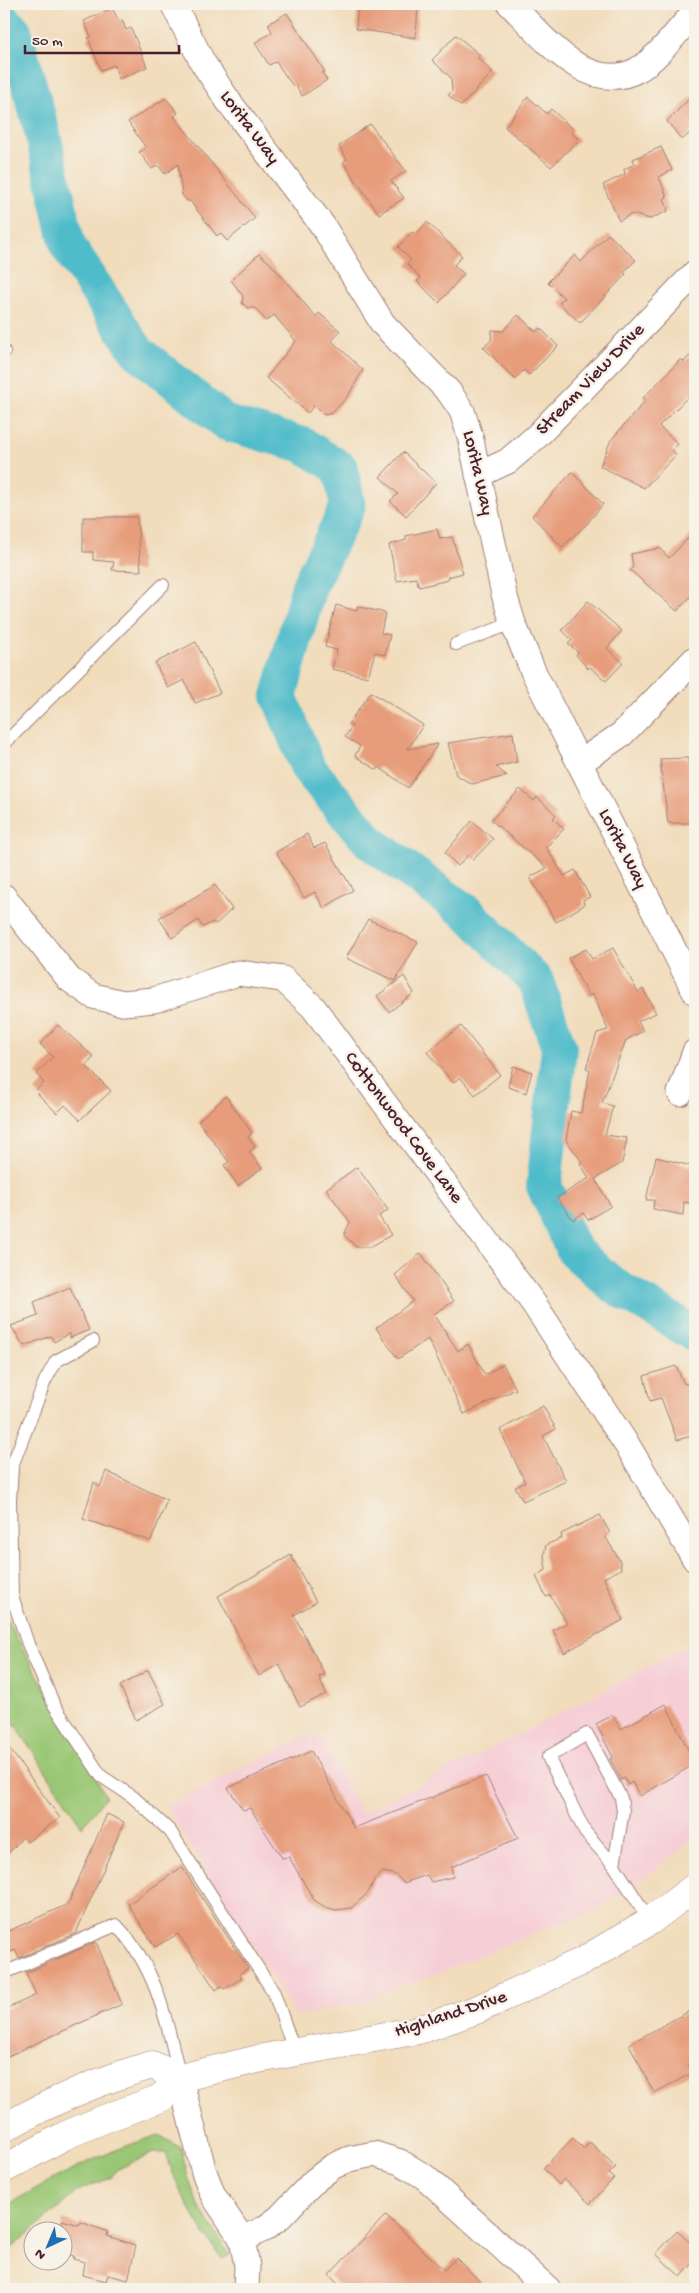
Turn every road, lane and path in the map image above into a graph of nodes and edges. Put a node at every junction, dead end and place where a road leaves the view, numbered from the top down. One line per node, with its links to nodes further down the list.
1 (173, 4): 5 (street, Lorita Way)
2 (510, 4): 3 (street)
3 (695, 12)
4 (695, 273): 5 (street, Stream View Drive)
5 (478, 475): 7 (street, Lorita Way)
6 (163, 585): 10 (lane)
7 (513, 624): 8 (lane); 11 (street, Lorita Way)
8 (456, 644)
9 (695, 659): 11 (street)
10 (4, 744)
11 (579, 763): 13 (street, Lorita Way)
12 (4, 897): 17 (street, Cottonwood Cove Lane)
13 (695, 992)
14 (695, 1052): 15 (street)
15 (680, 1093)
16 (93, 1340): 22 (lane)
17 (695, 1559)
18 (614, 1865): 18 (lane); 20 (lane)
19 (695, 1886): 20 (main road, Highland Drive)
20 (650, 1921): 22 (main road, Highland Drive)
21 (4, 1973): 23 (lane)
22 (295, 2053): 23 (main road, Highland Drive)
23 (180, 2078): 24 (main road); 25 (main road); 26 (street)
24 (4, 2128)
25 (4, 2169)
26 (242, 2239): 27 (street); 28 (street)
27 (246, 2289)
28 (548, 2289)

